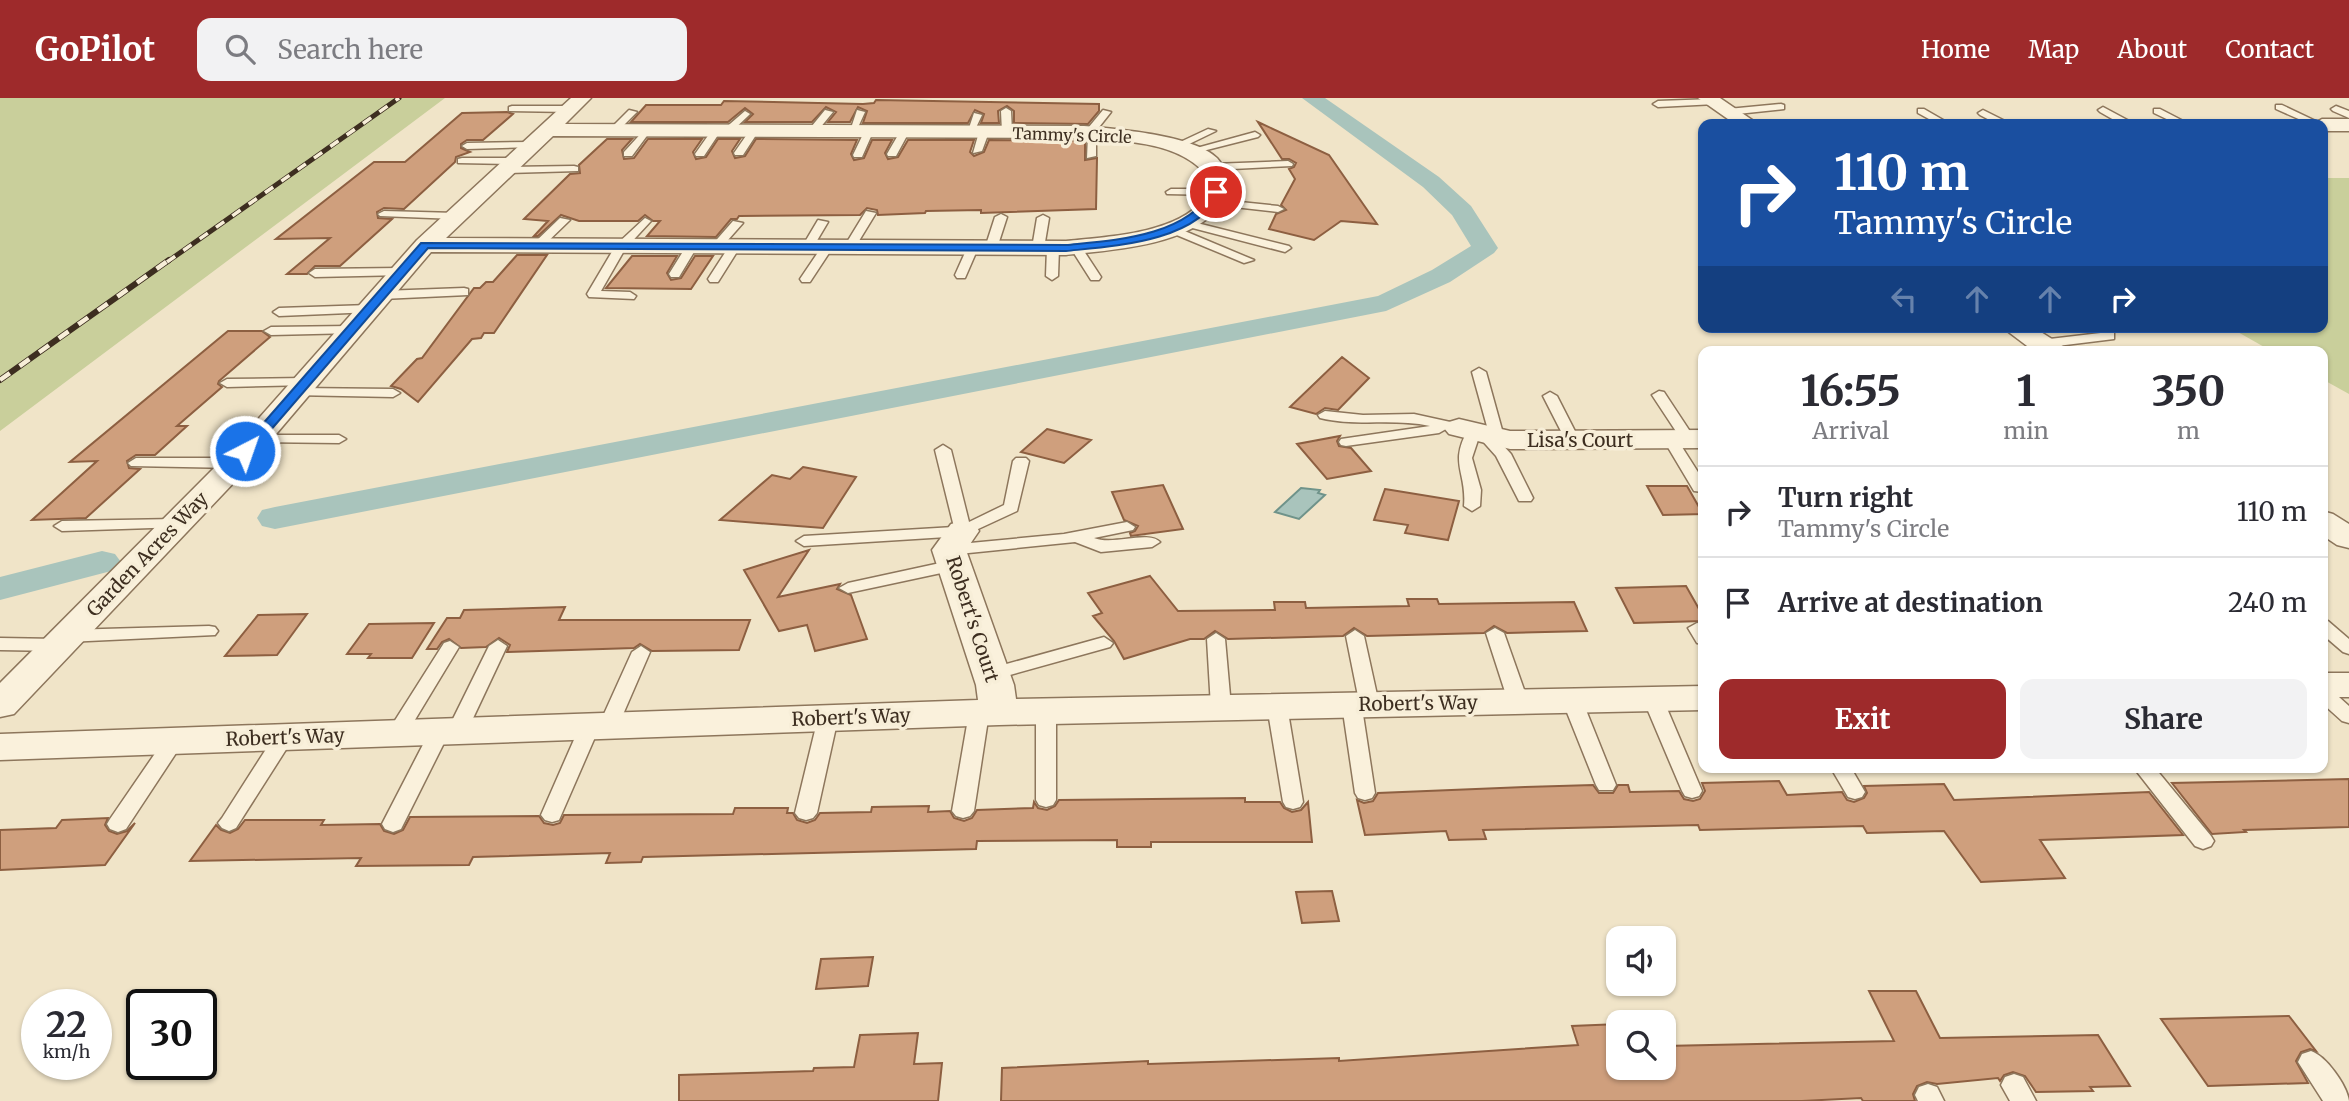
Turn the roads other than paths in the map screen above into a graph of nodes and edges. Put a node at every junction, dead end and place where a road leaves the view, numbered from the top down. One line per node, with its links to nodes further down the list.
1 (532, 99): 2 (lane)
2 (578, 102): 7 (lane); 37 (street, Garden Acres Way)
3 (1658, 104): 4 (lane)
4 (1716, 104): 5 (lane); 17 (street)
5 (1780, 107)
6 (2279, 107): 22 (lane)
7 (512, 108)
8 (2336, 109): 16 (lane)
9 (2103, 110): 20 (lane)
10 (1921, 111): 18 (lane)
11 (2157, 111): 21 (lane)
12 (632, 112): 27 (lane)
13 (828, 112): 31 (lane)
14 (1106, 112): 33 (lane)
15 (1983, 113): 19 (lane)
16 (2349, 115)
17 (1740, 119)
18 (1936, 119)
19 (1994, 119)
20 (2119, 119)
21 (2174, 119)
22 (2306, 119)
23 (749, 123): 30 (street, Tammy's Circle); 31 (street, Tammy's Circle); 38 (lane)
24 (860, 125): 31 (street, Tammy's Circle); 32 (street, Tammy's Circle); 42 (lane)
25 (2328, 125): 26 (street)
26 (2349, 125)
27 (613, 131): 28 (street, Tammy's Circle); 37 (street, Tammy's Circle)
28 (646, 131): 30 (street, Tammy's Circle); 39 (lane)
29 (1211, 131): 36 (lane)
30 (720, 132): 40 (lane)
31 (812, 132)
32 (904, 132): 33 (street, Tammy's Circle); 41 (lane)
33 (1091, 133): 36 (street, Tammy's Circle); 43 (lane)
34 (1255, 135): 36 (lane)
35 (467, 146): 37 (lane)
36 (1181, 149): 46 (street, Tammy's Circle)
37 (525, 152): 44 (lane); 48 (lane); 54 (street, Garden Acres Way)
38 (739, 153)
39 (628, 154)
40 (700, 154)
41 (891, 154)
42 (858, 155)
43 (1091, 156)
44 (462, 161)
45 (1289, 164): 46 (lane)
46 (1213, 167): 51 (street)
47 (574, 169): 48 (lane)
48 (546, 170): 49 (lane)
49 (557, 178)
50 (1171, 192): 51 (lane)
51 (1214, 197): 53 (lane); 63 (street)
52 (399, 204): 54 (lane)
53 (1278, 209)
54 (463, 210): 56 (lane); 64 (street, Garden Acres Way)
55 (870, 213): 70 (lane)
56 (384, 214)
57 (1001, 217): 72 (lane)
58 (1043, 218): 73 (lane)
59 (564, 220): 65 (lane)
60 (645, 221): 66 (lane)
61 (822, 222): 69 (lane)
62 (737, 223): 68 (lane)
63 (1178, 226): 71 (street); 74 (lane); 75 (lane)
64 (425, 245): 65 (street); 76 (street, Garden Acres Way)
65 (536, 247): 66 (street)
66 (620, 247): 67 (street); 85 (lane)
67 (691, 247): 68 (street); 78 (lane)
68 (725, 247): 69 (street); 82 (lane)
69 (817, 247): 70 (street); 83 (lane)
70 (850, 247): 72 (street)
71 (1076, 247): 73 (street); 81 (lane)
72 (981, 248): 73 (street); 79 (lane)
73 (1045, 248): 80 (lane)
74 (1284, 248)
75 (1248, 260)
76 (401, 272): 77 (lane); 86 (street, Garden Acres Way)
77 (315, 273)
78 (675, 274)
79 (961, 275)
80 (1052, 276)
81 (1095, 277)
82 (714, 279)
83 (806, 279)
84 (464, 292): 86 (lane)
85 (630, 296)
86 (367, 311): 87 (lane); 88 (lane); 95 (street, Garden Acres Way)
87 (279, 312)
88 (271, 331)
89 (2024, 333): 91 (street)
90 (2109, 336): 92 (lane)
91 (2045, 346)
92 (2058, 346)
93 (1479, 372): 100 (lane)
94 (227, 383): 95 (lane)
95 (301, 387): 96 (lane); 101 (street, Garden Acres Way)
96 (393, 393)
97 (1659, 395): 103 (lane)
98 (1550, 396): 104 (lane)
99 (1325, 415): 100 (lane)
100 (1479, 432): 104 (street, Lisa's Court); 105 (lane); 111 (lane); 112 (lane)
101 (256, 439): 102 (lane); 109 (street, Garden Acres Way)
102 (339, 439)
103 (1687, 439): 104 (street, Lisa's Court); 110 (lane)
104 (1573, 441)
105 (1346, 442)
106 (943, 450): 121 (lane)
107 (1021, 461): 121 (lane)
108 (136, 463): 109 (lane)
109 (235, 463): 113 (street, Garden Acres Way)
110 (1698, 480)
111 (1525, 498)
112 (1472, 506)
113 (176, 524): 115 (lane); 128 (street, Garden Acres Way)
114 (2328, 525): 118 (street)
115 (62, 526)
116 (1127, 527): 117 (lane)
117 (1075, 536): 120 (lane); 121 (lane)
118 (2349, 538)
119 (803, 541): 121 (lane)
120 (1152, 542)
121 (955, 549): 122 (lane); 135 (street, Robert's Court)
122 (848, 588)
123 (2328, 630): 133 (lane)
124 (209, 631): 128 (lane)
125 (1495, 633): 140 (lane)
126 (1355, 636): 141 (lane)
127 (1216, 639): 144 (lane)
128 (63, 640): 130 (lane); 142 (street, Garden Acres Way)
129 (1104, 643): 135 (lane)
130 (0, 644)
131 (498, 646): 150 (lane)
132 (450, 647): 151 (lane)
133 (2349, 648)
134 (641, 652): 149 (lane)
135 (992, 674): 146 (street, Robert's Court)
136 (2328, 686): 147 (lane)
137 (1698, 698): 138 (street, Robert's Way)
138 (1653, 699): 139 (street, Robert's Way); 158 (lane)
139 (1572, 700): 140 (street, Robert's Way); 157 (lane)
140 (1518, 701): 141 (street, Robert's Way)
141 (1361, 704): 143 (street, Robert's Way); 160 (lane)
142 (0, 705)
143 (1277, 706): 144 (street, Robert's Way); 162 (lane)
144 (1221, 707): 145 (street, Robert's Way)
145 (1046, 711): 146 (street, Robert's Way); 161 (lane)
146 (989, 712): 148 (street, Robert's Way); 163 (lane)
147 (2349, 717)
148 (828, 718): 149 (street, Robert's Way); 164 (lane)
149 (599, 726): 150 (street, Robert's Way); 165 (lane)
150 (448, 731): 151 (street, Robert's Way); 168 (lane)
151 (397, 733): 152 (street, Robert's Way)
152 (284, 737): 153 (street, Robert's Way); 167 (lane)
153 (174, 741): 154 (street, Robert's Way); 166 (lane)
154 (0, 747)
155 (1844, 773): 159 (lane)
156 (2148, 773): 169 (lane)
157 (1606, 785)
158 (1692, 791)
159 (1855, 792)
160 (1365, 793)
161 (1046, 800)
162 (1293, 802)
163 (963, 811)
164 (806, 813)
165 (552, 815)
166 (118, 824)
167 (229, 824)
168 (393, 824)
169 (2203, 841)
170 (2311, 1062): 171 (lane)
171 (2338, 1101)

